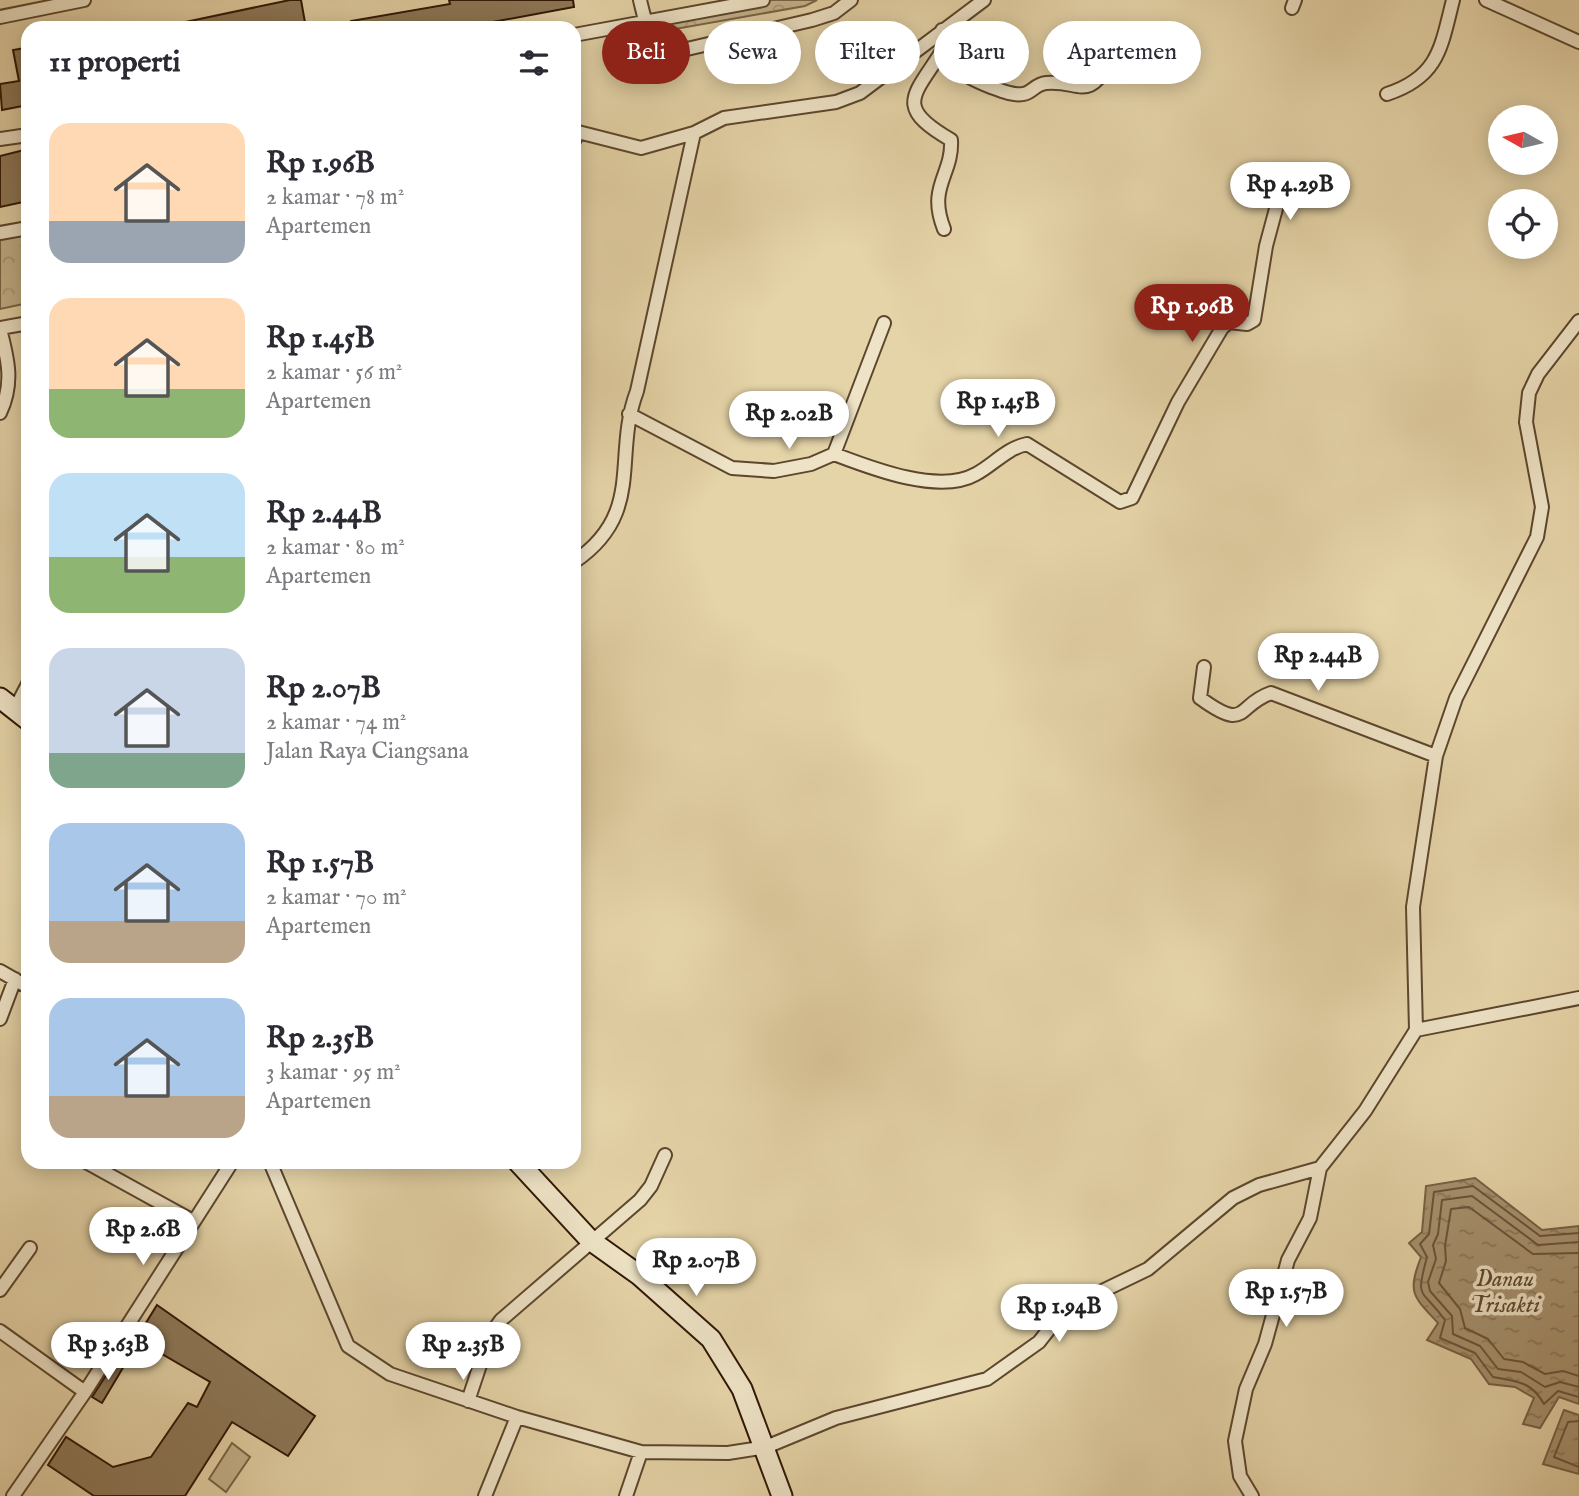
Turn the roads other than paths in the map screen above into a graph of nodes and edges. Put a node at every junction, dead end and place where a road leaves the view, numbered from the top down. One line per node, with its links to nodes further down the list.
1 (85, 0): 8 (street)
2 (640, 0): 9 (street)
3 (763, 0): 10 (street)
4 (851, 0): 16 (street)
5 (984, 0): 11 (street)
6 (1453, 0): 22 (street)
7 (1486, 0): 15 (street)
8 (0, 17)
9 (645, 21)
10 (655, 21)
11 (955, 21)
12 (602, 30): 13 (street)
13 (581, 34)
14 (934, 36): 24 (street)
15 (1579, 42)
16 (690, 48)
17 (934, 65): 29 (street)
18 (1043, 83): 19 (street)
19 (985, 84)
20 (1060, 84): 21 (street)
21 (1094, 84)
22 (1387, 94)
23 (581, 133): 24 (street)
24 (694, 133): 36 (street)
25 (21, 136): 26 (street)
26 (0, 139)
27 (1281, 190): 37 (street)
28 (21, 229): 30 (street)
29 (944, 229)
30 (0, 233)
31 (1579, 321): 40 (street)
32 (884, 323): 37 (street)
33 (21, 324): 34 (street)
34 (0, 328): 35 (street)
35 (0, 412)
36 (629, 414): 37 (street); 38 (street)
37 (834, 454)
38 (581, 558)
39 (1204, 667): 40 (street)
40 (1436, 756): 46 (street)
41 (0, 971): 42 (street)
42 (15, 979): 43 (street); 45 (street)
43 (21, 982)
44 (1579, 998): 46 (street)
45 (0, 1019)
46 (1416, 1030): 48 (street)
47 (665, 1155): 54 (street)
48 (1320, 1168): 61 (street); 67 (street)
49 (99, 1169): 53 (street)
50 (227, 1169): 53 (street)
51 (273, 1169): 59 (street)
52 (524, 1169): 54 (main road)
53 (193, 1221): 58 (street)
54 (590, 1240): 59 (street); 61 (main road)
55 (30, 1248): 56 (street)
56 (0, 1290)
57 (0, 1331): 58 (street)
58 (85, 1392): 63 (street)
59 (468, 1401): 60 (street)
60 (517, 1417): 62 (street); 64 (street)
61 (766, 1447): 62 (street); 66 (main road)
62 (641, 1452): 65 (street)
63 (13, 1496)
64 (485, 1496)
65 (626, 1496)
66 (782, 1496)
67 (1252, 1496)

